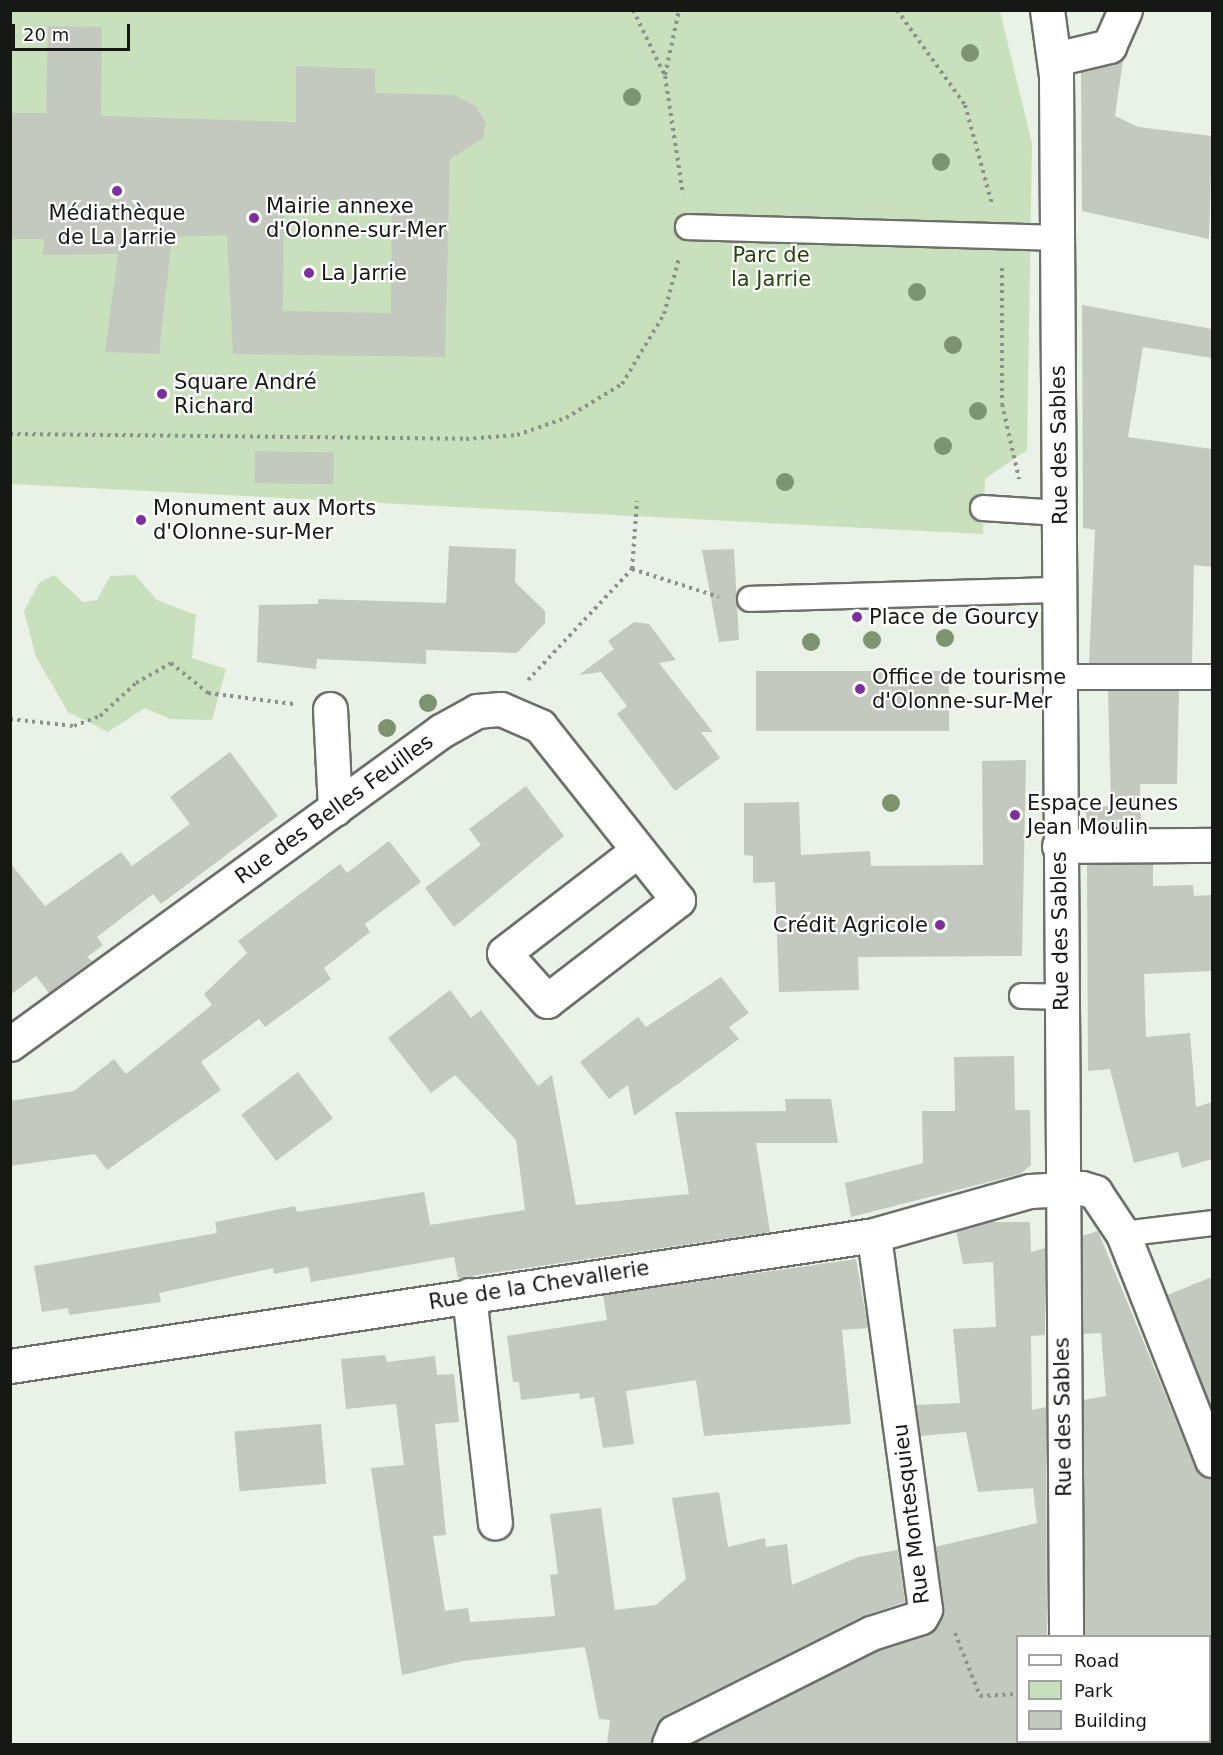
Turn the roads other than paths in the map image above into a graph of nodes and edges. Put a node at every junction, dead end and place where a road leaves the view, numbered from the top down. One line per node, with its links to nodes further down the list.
1 (1047, 10): 3 (street, Rue des Sables)
2 (1125, 10): 3 (street)
3 (1054, 59): 5 (street, Rue des Sables)
4 (688, 227): 5 (lane)
5 (1057, 238): 7 (street, Rue des Sables)
6 (983, 508): 7 (lane)
7 (1060, 513): 8 (street, Rue des Sables)
8 (1059, 590): 9 (lane); 10 (street, Rue des Sables)
9 (750, 599)
10 (1060, 676): 11 (lane); 14 (street, Rue des Sables)
11 (1212, 677)
12 (330, 709): 13 (street)
13 (335, 809): 16 (street, Rue des Belles Feuilles); 19 (street, Rue des Belles Feuilles)
14 (1059, 846): 15 (street); 18 (street, Rue des Sables)
15 (1212, 846)
16 (638, 851): 16 (street)
17 (1022, 996): 18 (lane)
18 (1061, 997): 20 (street, Rue des Sables)
19 (10, 1044)
20 (1063, 1188): 22 (street, Rue de la Chevallerie); 23 (street, Rue de la Chevallerie); 28 (street, Rue des Sables)
21 (1212, 1223): 22 (lane)
22 (1123, 1234): 26 (street, Rue de la Chevallerie)
23 (874, 1235): 24 (street, Rue de la Chevallerie); 29 (street, Rue Montesquieu)
24 (469, 1295): 25 (street, Rue de la Chevallerie); 27 (street)
25 (10, 1366)
26 (1212, 1460)
27 (495, 1523)
28 (1066, 1635)
29 (669, 1744)

